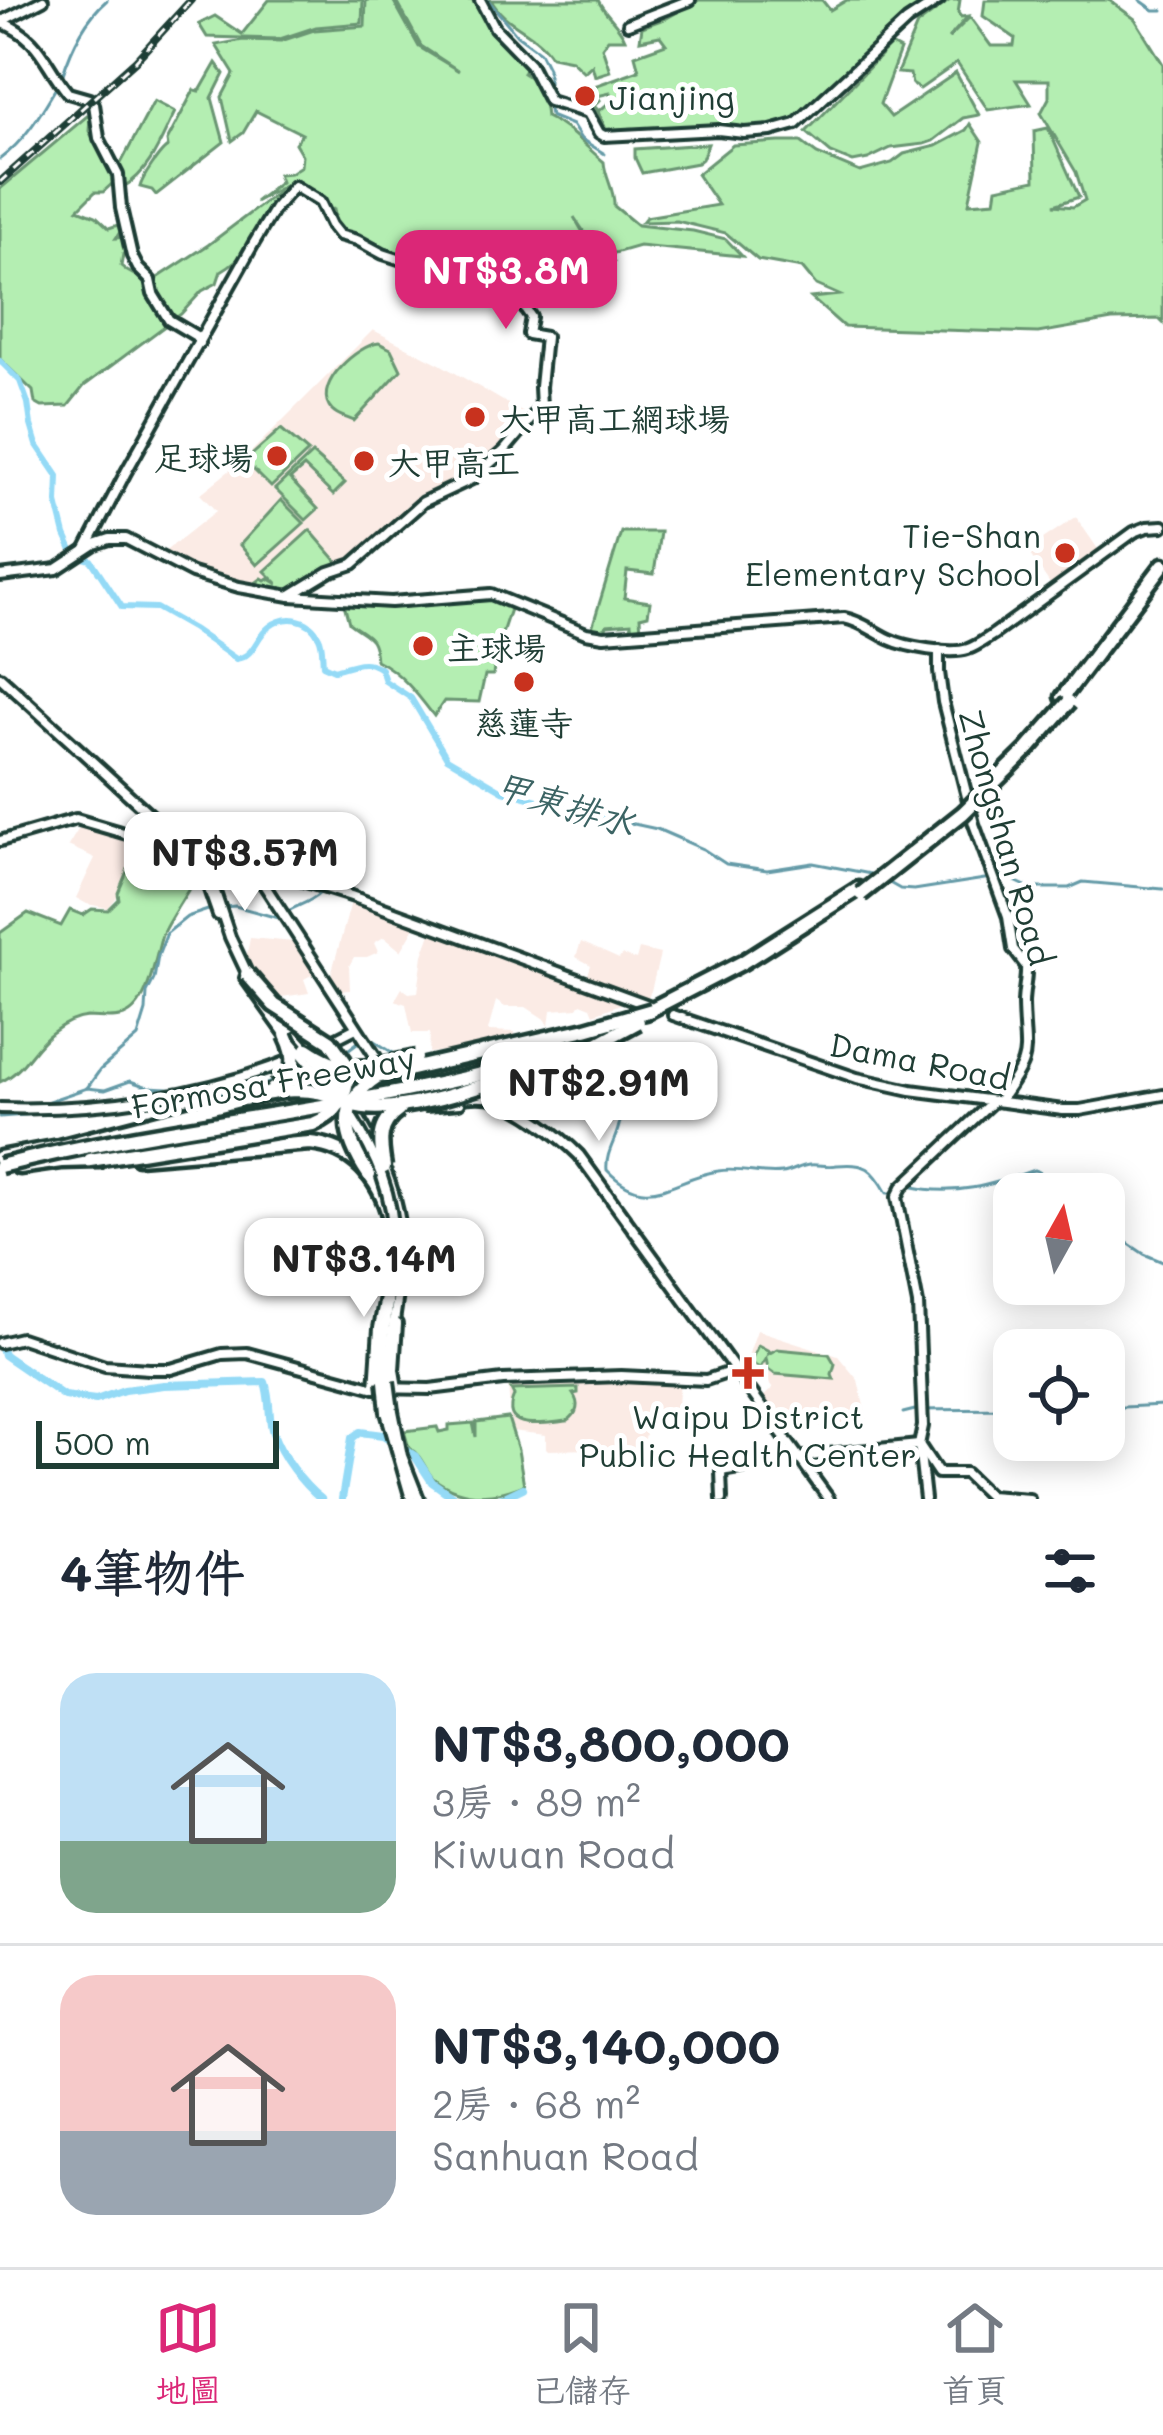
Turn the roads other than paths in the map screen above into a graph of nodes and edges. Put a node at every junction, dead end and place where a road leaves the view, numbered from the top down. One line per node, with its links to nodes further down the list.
1 (43, 0): 5 (street)
2 (480, 0): 4 (street)
3 (689, 0): 6 (street)
4 (939, 0)
5 (0, 22): 7 (street)
6 (628, 24)
7 (197, 340): 9 (street); 13 (street)
8 (1163, 526): 14 (street)
9 (93, 540): 11 (street); 13 (street)
10 (1163, 565): 22 (highway, Formosa Freeway, bridge)
11 (0, 576)
12 (1163, 576): 22 (highway, Formosa Freeway, bridge)
13 (290, 596): 14 (street)
14 (939, 650): 36 (street, Zhongshan Road)
15 (0, 677): 16 (street)
16 (179, 840): 17 (street); 18 (street)
17 (0, 841)
18 (190, 851): 19 (street); 20 (street)
19 (213, 859): 20 (street); 21 (street)
20 (204, 871): 21 (street); 23 (street); 28 (street, bridge)
21 (258, 878): 25 (street); 29 (street)
22 (859, 891): 24 (highway, Formosa Freeway)
23 (248, 974): 31 (street, bridge); 39 (highway, bridge)
24 (725, 976): 25 (highway, Formosa Freeway); 27 (highway, Formosa Freeway)
25 (650, 1007): 30 (highway, bridge); 38 (highway, Formosa Freeway, bridge)
26 (674, 1016): 36 (street, Dama Road)
27 (638, 1022): 35 (highway, bridge); 40 (highway, Formosa Freeway, bridge)
28 (286, 1035): 33 (highway, bridge); 34 (street, bridge)
29 (359, 1036): 37 (street); 46 (street)
30 (512, 1044): 31 (highway, bridge); 42 (highway, bridge)
31 (307, 1049): 34 (street, bridge)
32 (1163, 1095): 36 (street, Dama Road)
33 (243, 1100): 34 (highway, bridge); 38 (highway, bridge)
34 (345, 1101): 35 (highway, bridge); 41 (street, bridge); 43 (street, bridge)
35 (425, 1101): 41 (highway, bridge)
36 (996, 1101): 48 (street, Zhongshan Road)
37 (0, 1108)
38 (59, 1147): 40 (highway, Formosa Freeway, bridge)
39 (90, 1160): 40 (highway, bridge); 42 (highway, bridge)
40 (0, 1165)
41 (384, 1167): 44 (street)
42 (369, 1175): 43 (highway, bridge)
43 (394, 1243): 44 (street)
44 (398, 1262): 47 (street); 47 (street)
45 (0, 1343): 47 (street)
46 (734, 1371): 47 (street); 49 (street)
47 (386, 1384): 50 (street, bridge)
48 (919, 1445): 49 (street); 53 (street); 54 (street)
49 (797, 1458): 51 (street); 52 (street)
50 (415, 1499)
51 (722, 1499)
52 (827, 1499)
53 (925, 1499)
54 (1029, 1499)

